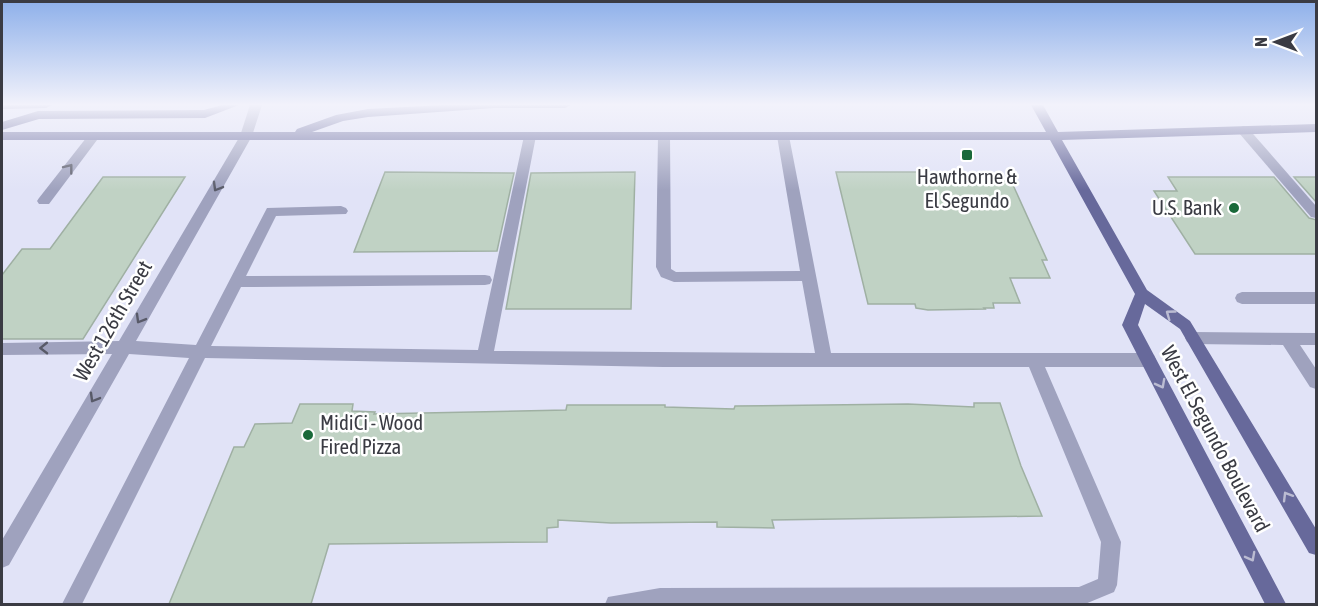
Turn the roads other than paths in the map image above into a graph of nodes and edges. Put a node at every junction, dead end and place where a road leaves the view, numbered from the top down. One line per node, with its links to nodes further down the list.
1 (294, 133): 8 (main road)
2 (1053, 133): 12 (main road, West El Segundo Boulevard)
3 (1141, 133): 12 (main road)
4 (1247, 133): 15 (street)
5 (2, 136): 6 (main road)
6 (94, 136): 7 (main road); 13 (street, one-way to 6)
7 (246, 136): 8 (main road); 25 (street, West 126th Street, one-way to 25)
8 (272, 136): 9 (main road)
9 (530, 136): 10 (main road); 28 (street)
10 (664, 136): 11 (main road); 16 (street)
11 (783, 136): 12 (main road); 16 (street)
12 (1055, 136): 19 (main road, West El Segundo Boulevard)
13 (44, 201)
14 (341, 211): 18 (street)
15 (1317, 214)
16 (808, 276): 29 (street)
17 (484, 280): 18 (street)
18 (236, 282): 27 (street)
19 (1142, 294): 22 (main road, West El Segundo Boulevard, one-way to 19); 30 (main road, West El Segundo Boulevard)
20 (1242, 298): 21 (street)
21 (1317, 298)
22 (1193, 338): 23 (street); 33 (main road, West El Segundo Boulevard, one-way to 22)
23 (1287, 339): 24 (street); 32 (street)
24 (1317, 339)
25 (124, 347): 26 (street, one-way to 26); 27 (street); 34 (street, West 126th Street, one-way to 34)
26 (2, 349)
27 (200, 351): 28 (street); 35 (street)
28 (485, 357): 29 (street)
29 (824, 360): 31 (street)
30 (1148, 360): 31 (street); 37 (main road, West El Segundo Boulevard, one-way to 37)
31 (1035, 361): 36 (street)
32 (1317, 382)
33 (1317, 546)
34 (2, 558)
35 (72, 604)
36 (615, 604)
37 (1276, 604)

